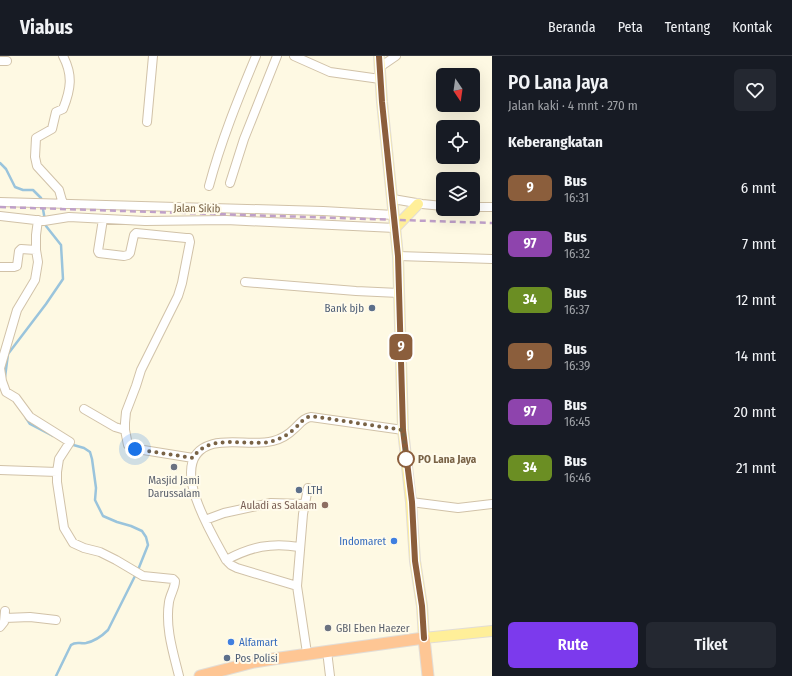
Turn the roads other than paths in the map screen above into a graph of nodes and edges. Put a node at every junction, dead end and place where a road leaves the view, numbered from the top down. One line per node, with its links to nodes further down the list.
1 (63, 56): 15 (street)
2 (153, 56): 10 (street)
3 (256, 56): 12 (street)
4 (277, 56): 11 (street)
5 (294, 56): 9 (street)
6 (379, 56): 8 (main road)
7 (396, 56): 8 (street)
8 (380, 67): 9 (main road)
9 (380, 79): 13 (main road)
10 (147, 122)
11 (230, 183)
12 (209, 186)
13 (393, 199): 16 (street); 20 (main road)
14 (0, 202): 15 (street, Jalan Sikib)
15 (63, 204): 20 (street, Jalan Sikib)
16 (418, 204): 17 (street); 25 (main road)
17 (436, 205)
18 (480, 207): 19 (street)
19 (492, 207)
20 (394, 215): 25 (main road)
21 (0, 216): 23 (street)
22 (103, 219): 23 (street); 24 (street); 26 (street)
23 (41, 220): 27 (street)
24 (156, 220): 25 (street); 26 (street)
25 (395, 228): 28 (main road)
26 (156, 234): 35 (street)
27 (36, 250): 30 (street); 33 (street)
28 (398, 256): 29 (street); 32 (main road)
29 (492, 259)
30 (0, 267)
31 (245, 282): 32 (street)
32 (399, 294): 36 (main road)
33 (0, 368): 39 (street)
34 (84, 409): 35 (street)
35 (125, 430): 37 (street)
36 (403, 430): 37 (street); 41 (main road)
37 (193, 458): 44 (street)
38 (0, 470): 39 (street)
39 (57, 472): 55 (street)
40 (308, 488): 42 (street)
41 (412, 502): 43 (street); 51 (main road)
42 (305, 504): 44 (street); 45 (street)
43 (492, 504)
44 (205, 520): 46 (street)
45 (299, 547): 46 (street); 47 (street)
46 (226, 560): 47 (street)
47 (297, 586): 53 (street)
48 (56, 620): 49 (street)
49 (0, 627)
50 (492, 631): 51 (main road)
51 (424, 638): 52 (highway); 58 (highway)
52 (327, 651): 53 (highway); 57 (street)
53 (307, 653): 54 (highway)
54 (237, 671): 56 (highway)
55 (179, 676)
56 (200, 676)
57 (330, 676)
58 (428, 676)

